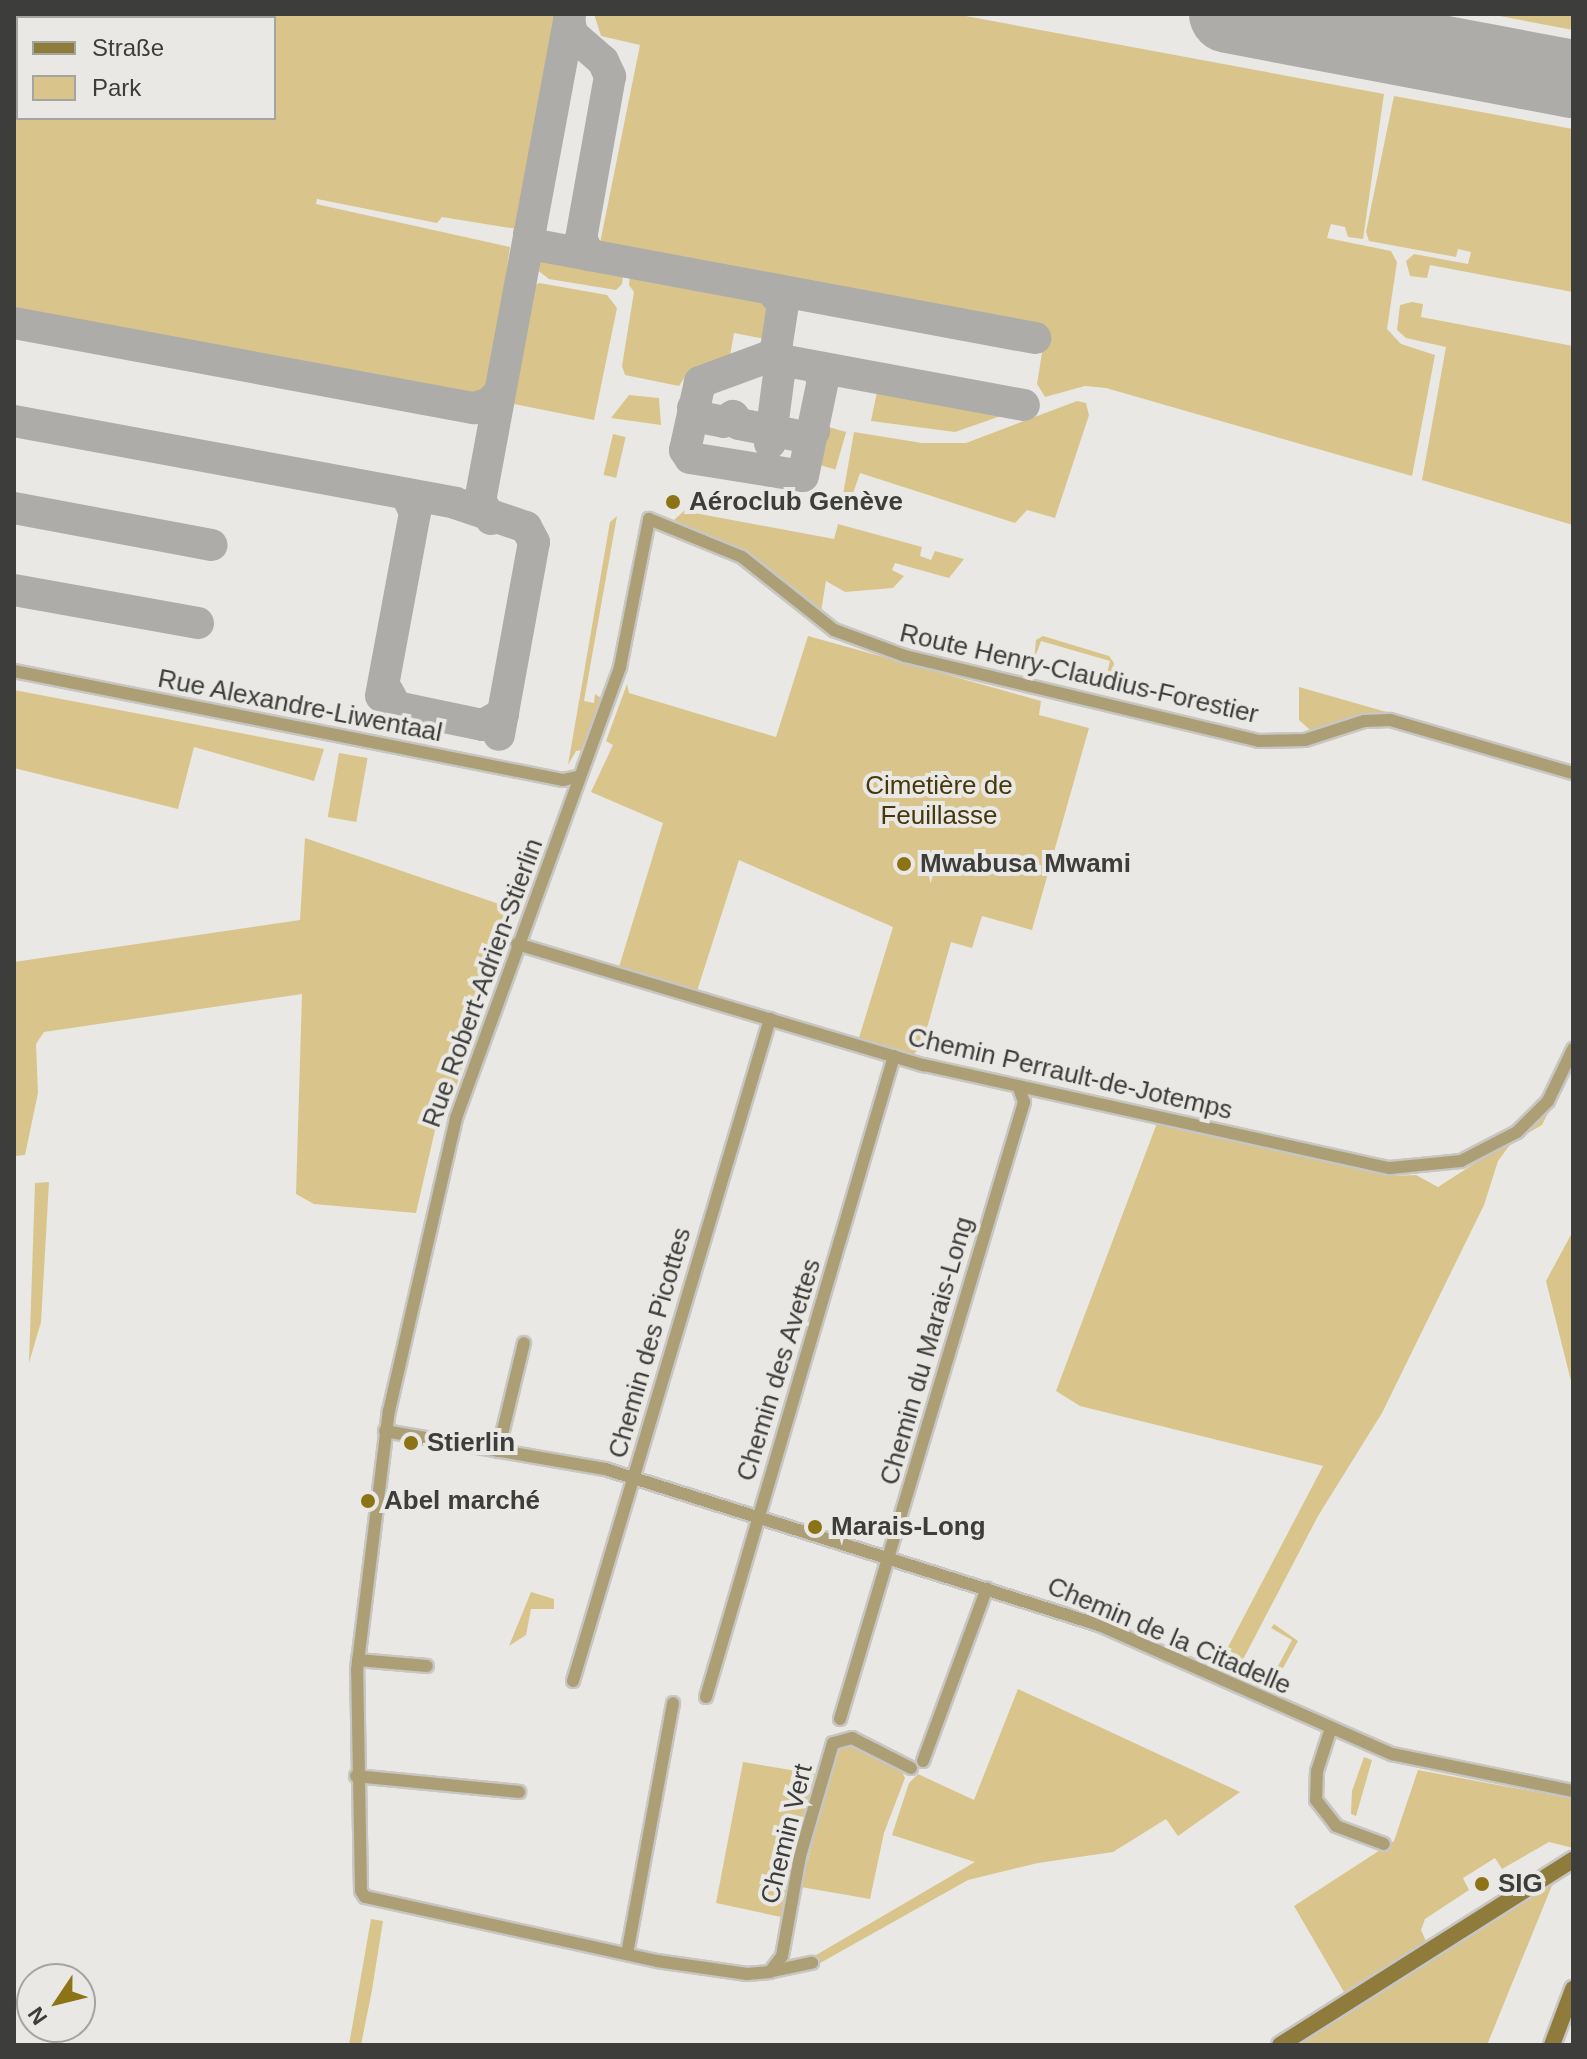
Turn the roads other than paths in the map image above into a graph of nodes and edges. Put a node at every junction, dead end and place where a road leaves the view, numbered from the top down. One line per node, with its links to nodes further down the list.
1 (649, 519): 3 (street, Route Henry-Claudius-Forestier); 4 (street, Rue Robert-Adrien-Stierlin)
2 (14, 671): 4 (street, Rue Alexandre-Liwentaal)
3 (1573, 773)
4 (577, 777): 5 (street, Rue Robert-Adrien-Stierlin)
5 (517, 944): 6 (street, Chemin Perrault-de-Jotemps); 11 (street, Rue Robert-Adrien-Stierlin)
6 (770, 1019): 8 (street, Chemin Perrault-de-Jotemps); 13 (street, Chemin des Picottes)
7 (1573, 1049): 9 (street, Chemin Perrault-de-Jotemps)
8 (894, 1056): 9 (street, Chemin Perrault-de-Jotemps); 14 (street, Chemin des Avettes)
9 (1019, 1088): 15 (street, Chemin du Marais-Long)
10 (524, 1343): 12 (street)
11 (385, 1431): 12 (street, Chemin de la Citadelle); 17 (street, Rue Robert-Adrien-Stierlin)
12 (498, 1451): 13 (street, Chemin de la Citadelle)
13 (633, 1482): 14 (street, Chemin de la Citadelle); 19 (street, Chemin des Picottes)
14 (758, 1520): 15 (street, Chemin de la Citadelle); 20 (street, Chemin des Avettes)
15 (890, 1559): 16 (street, Chemin de la Citadelle); 22 (street, Chemin du Marais-Long)
16 (987, 1588): 23 (street, Chemin de la Citadelle); 31 (street, Chemin Vert)
17 (358, 1660): 18 (street); 24 (street, Rue Robert-Adrien-Stierlin)
18 (427, 1666)
19 (573, 1681)
20 (706, 1697)
21 (673, 1703): 29 (street)
22 (840, 1719)
23 (1331, 1728): 25 (street, Chemin de la Citadelle); 27 (street)
24 (356, 1776): 26 (street); 29 (street, Rue Robert-Adrien-Stierlin)
25 (1573, 1791)
26 (519, 1792)
27 (1384, 1844)
28 (1573, 1860): 33 (main road)
29 (627, 1954): 31 (street)
30 (812, 1963): 31 (street)
31 (773, 1971)
32 (1573, 1989): 34 (main road)
33 (1280, 2045)
34 (1552, 2045)

